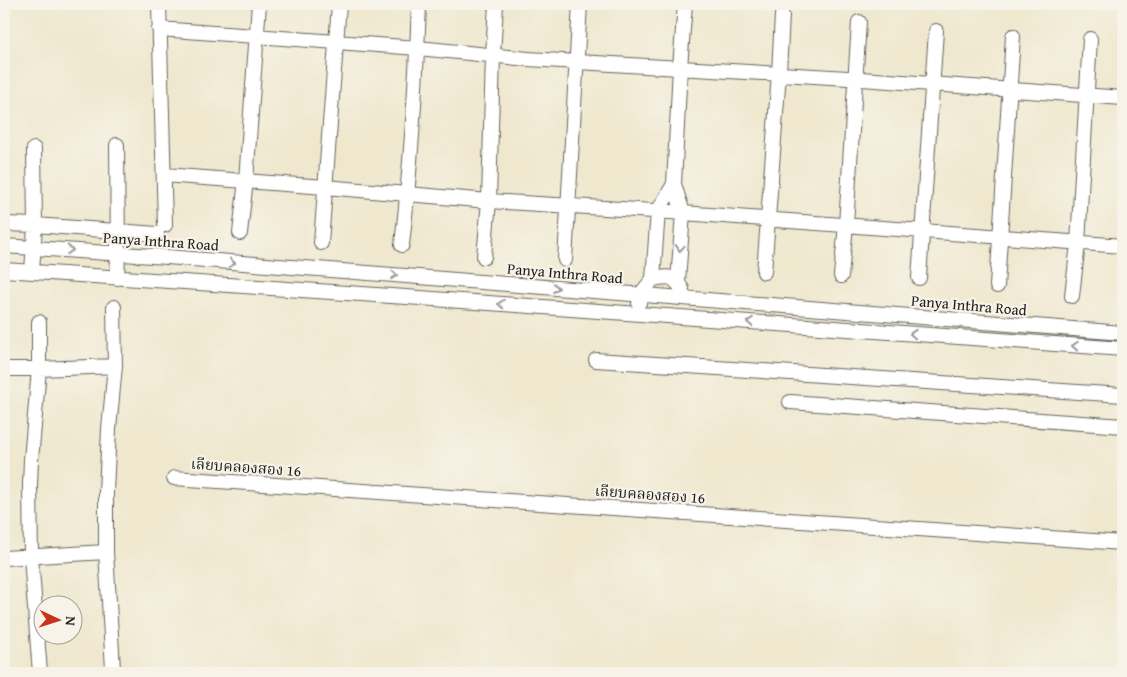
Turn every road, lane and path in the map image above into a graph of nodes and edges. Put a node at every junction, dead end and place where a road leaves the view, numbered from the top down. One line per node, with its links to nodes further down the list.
1 (158, 4): 10 (street)
2 (259, 4): 12 (street)
3 (339, 4): 15 (street)
4 (419, 4): 16 (street)
5 (496, 4): 17 (street)
6 (580, 4): 18 (street)
7 (686, 4): 19 (street)
8 (782, 15): 20 (street)
9 (859, 22): 21 (street)
10 (159, 29): 12 (street); 28 (street)
11 (936, 31): 22 (street)
12 (257, 36): 15 (street); 29 (street)
13 (1013, 36): 23 (street)
14 (1090, 39): 24 (street)
15 (336, 42): 16 (street); 31 (street)
16 (418, 48): 17 (street); 32 (street)
17 (493, 55): 18 (street); 33 (street)
18 (577, 62): 19 (street); 34 (street)
19 (680, 67): 20 (street); 30 (street)
20 (779, 73): 21 (street); 37 (street)
21 (855, 78): 22 (street); 40 (street)
22 (932, 84): 23 (street); 41 (street)
23 (1010, 89): 24 (street); 44 (street)
24 (1086, 95): 25 (street); 46 (street)
25 (1123, 98)
26 (117, 145): 42 (street)
27 (34, 149): 39 (street)
28 (164, 175): 29 (street); 42 (street)
29 (246, 180): 31 (street); 43 (street)
30 (674, 184): 35 (street); 36 (street)
31 (325, 187): 32 (street); 45 (street)
32 (407, 194): 33 (street); 47 (street)
33 (489, 201): 34 (street); 52 (street)
34 (568, 206): 35 (street); 53 (street)
35 (658, 211): 36 (street); 60 (street)
36 (683, 213): 37 (street); 61 (street, one-way to 61)
37 (768, 219): 40 (street); 56 (street)
38 (4, 224): 39 (street)
39 (35, 225): 42 (street); 50 (street)
40 (846, 225): 41 (street); 57 (street)
41 (923, 231): 44 (street); 59 (street)
42 (118, 232): 51 (street)
43 (240, 233)
44 (1001, 237): 46 (street); 62 (street)
45 (321, 243)
46 (1078, 243): 49 (street); 64 (street)
47 (402, 245)
48 (4, 246): 50 (street, Panya Inthra Road)
49 (1123, 246)
50 (34, 248): 51 (street, Panya Inthra Road, one-way to 51); 55 (street)
51 (118, 254): 58 (street); 63 (street, Panya Inthra Road, one-way to 63)
52 (484, 257)
53 (564, 260)
54 (4, 270): 55 (street)
55 (32, 272): 58 (street)
56 (764, 272)
57 (841, 276)
58 (117, 278): 67 (street, one-way to 58)
59 (919, 278)
60 (653, 279): 61 (street); 63 (street)
61 (678, 282): 65 (street)
62 (997, 286)
63 (640, 295): 65 (street, Panya Inthra Road); 67 (street)
64 (1072, 296)
65 (689, 299): 68 (street); 70 (street, Panya Inthra Road)
66 (114, 307): 73 (street)
67 (638, 314): 68 (street)
68 (688, 317): 71 (street, one-way to 68)
69 (39, 322): 75 (street)
70 (1123, 333)
71 (1123, 349)
72 (596, 360): 76 (street)
73 (115, 366): 75 (street); 81 (street)
74 (4, 369): 75 (street)
75 (39, 369): 82 (street)
76 (1123, 395)
77 (790, 402): 78 (street)
78 (1123, 426)
79 (174, 478): 80 (street, เลียบคลองสอง 16)
80 (1123, 542)
81 (106, 552): 82 (street); 84 (street)
82 (31, 557): 83 (street); 85 (street)
83 (4, 558)
84 (113, 669)
85 (40, 673)

